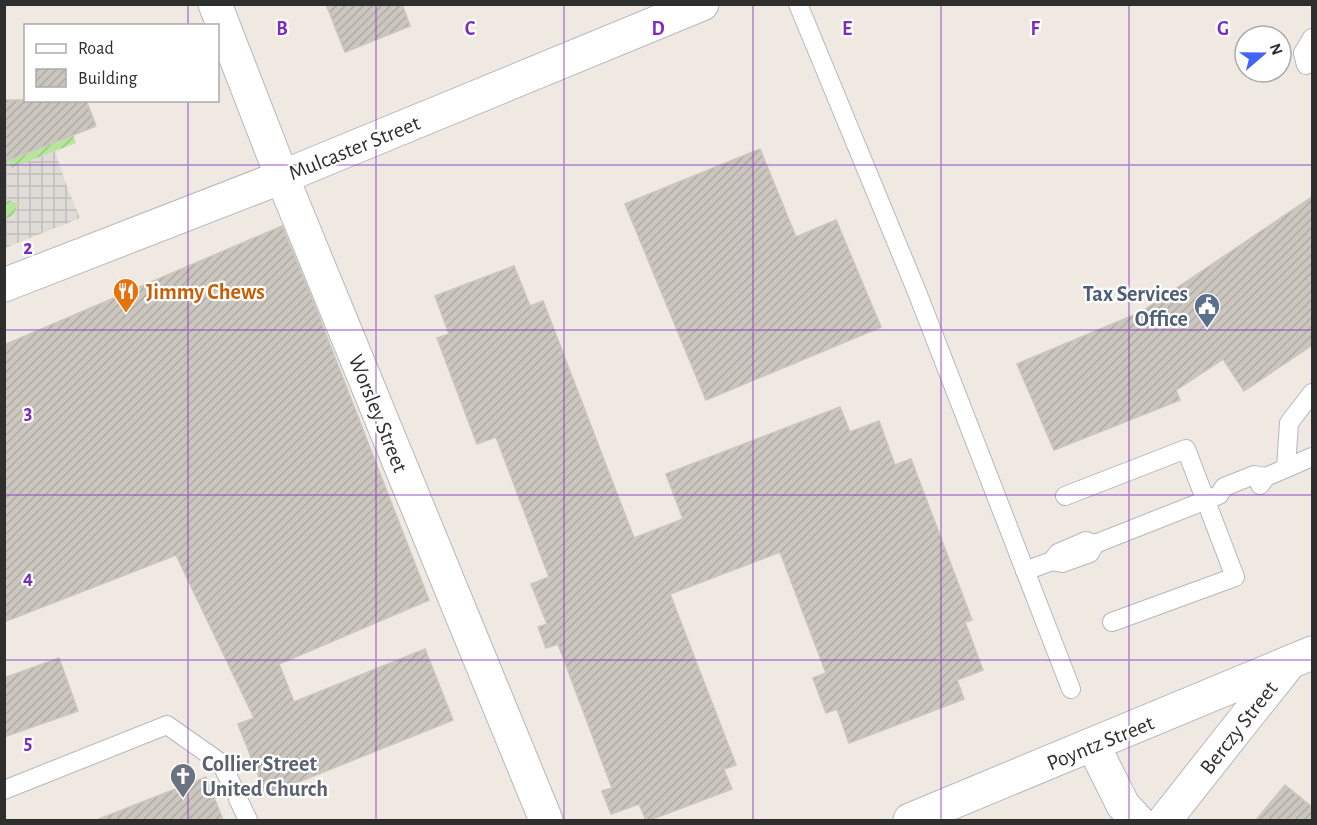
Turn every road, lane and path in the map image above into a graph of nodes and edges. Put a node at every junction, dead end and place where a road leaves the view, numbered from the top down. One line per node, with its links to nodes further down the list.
1 (215, 4): 6 (street, Worsley Street)
2 (702, 4): 6 (street, Mulcaster Street)
3 (798, 4): 13 (lane)
4 (1312, 38): 5 (lane)
5 (1306, 68)
6 (282, 177): 7 (street, Mulcaster Street); 21 (street, Worsley Street)
7 (4, 285)
8 (1312, 393): 10 (lane)
9 (1312, 457): 10 (lane)
10 (1286, 468): 12 (lane)
11 (1065, 495): 12 (lane)
12 (1213, 498): 13 (lane); 14 (lane)
13 (1025, 571): 17 (lane)
14 (1112, 622)
15 (1312, 635): 16 (street, Berczy Street)
16 (1301, 658): 18 (street, Poyntz Street); 24 (street, Berczy Street)
17 (1071, 689)
18 (1093, 745): 22 (street, Poyntz Street); 23 (street)
19 (4, 790): 20 (lane)
20 (248, 820)
21 (546, 820)
22 (910, 820)
23 (1137, 820)
24 (1165, 820)

